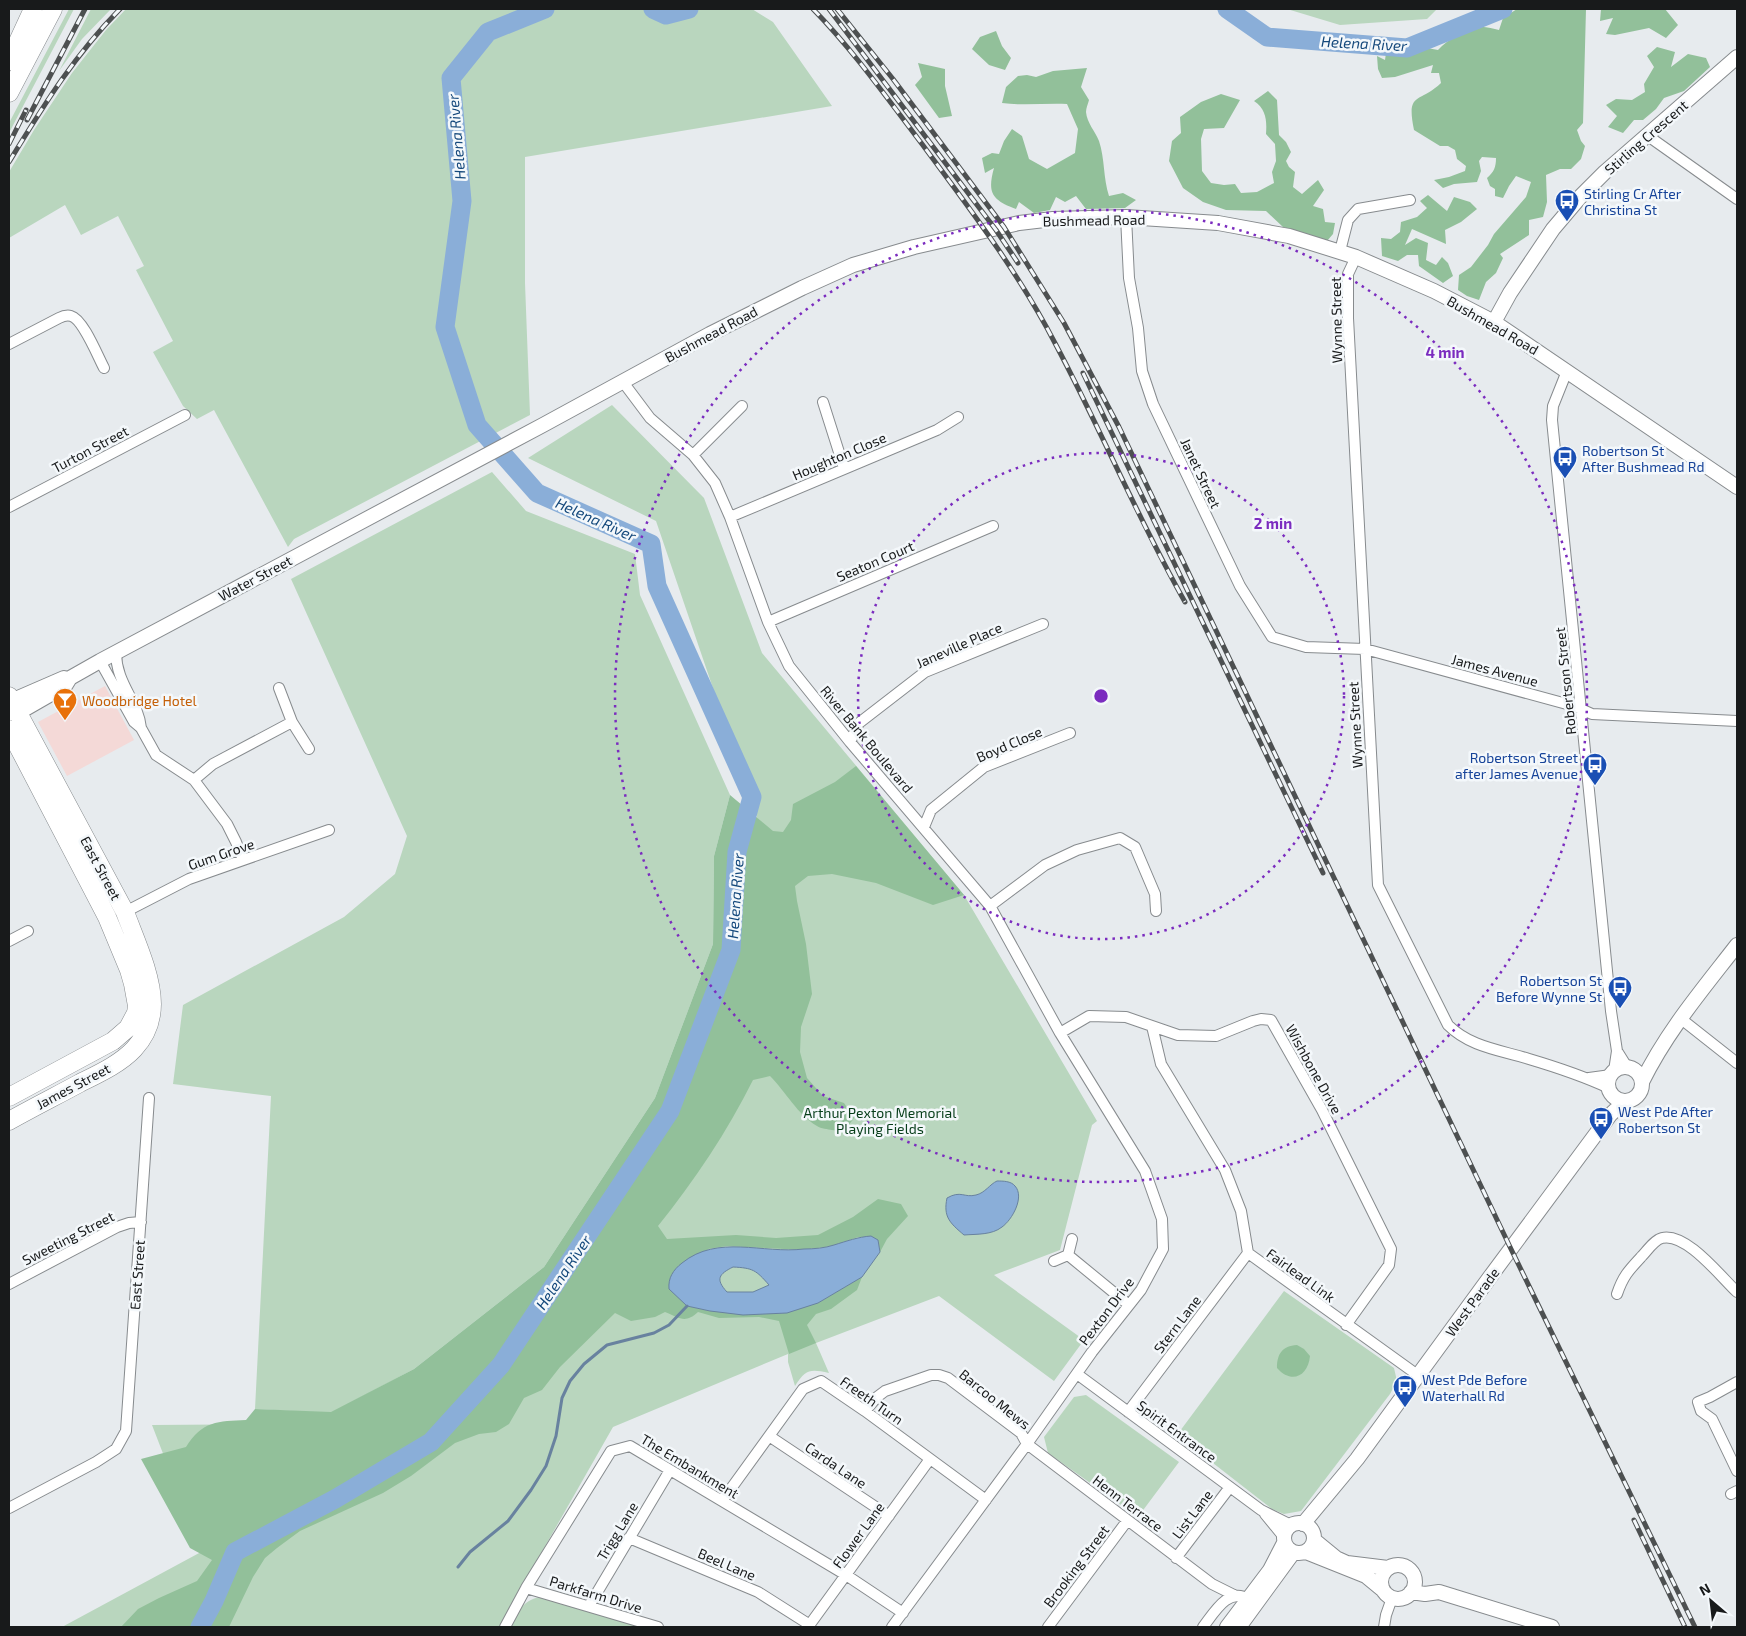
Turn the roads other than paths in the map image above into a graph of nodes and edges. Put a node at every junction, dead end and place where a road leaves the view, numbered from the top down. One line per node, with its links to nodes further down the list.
1 (33, 9): 4 (highway)
2 (53, 9): 5 (highway)
3 (1737, 57): 6 (main road, Stirling Crescent)
4 (9, 61)
5 (9, 93)
6 (1648, 136): 7 (street); 12 (main road, Stirling Crescent)
7 (1737, 199)
8 (1410, 200): 10 (street)
9 (1126, 217): 10 (main road, Bushmead Road); 16 (main road, Bushmead Road); 30 (street, Janet Street)
10 (1340, 251): 11 (main road, Bushmead Road)
11 (1356, 257): 12 (main road, Bushmead Road); 30 (street, Wynne Street)
12 (1494, 322): 15 (main road, Bushmead Road)
13 (9, 344): 14 (street)
14 (104, 368)
15 (1567, 370): 24 (main road, Bushmead Road); 35 (street, Robertson Street)
16 (623, 382): 21 (street, River Bank Boulevard); 23 (main road, Bushmead Road)
17 (824, 402): 22 (street)
18 (742, 406): 21 (street)
19 (185, 415): 25 (street, Turton Street)
20 (958, 417): 22 (street, Houghton Close)
21 (693, 455): 26 (street, River Bank Boulevard)
22 (844, 468): 26 (street, Houghton Close)
23 (440, 480): 31 (main road, Water Street)
24 (1737, 487)
25 (9, 507)
26 (730, 517): 28 (street, River Bank Boulevard)
27 (993, 526): 28 (street, Seaton Court)
28 (768, 622): 41 (street, River Bank Boulevard)
29 (1043, 624): 41 (street, Janeville Place)
30 (1365, 649): 35 (street, James Avenue); 60 (street, Wynne Street)
31 (116, 652): 32 (main road, Water Street); 38 (street)
32 (100, 661): 34 (main road, Water Street); 38 (street)
33 (279, 688): 37 (street)
34 (11, 705): 49 (highway, East Street)
35 (1582, 710): 36 (street, James Avenue); 60 (street, Robertson Street)
36 (1737, 721)
37 (292, 722): 42 (street); 43 (street)
38 (141, 728): 43 (street)
39 (9, 729): 55 (highway, East Street)
40 (1070, 734): 44 (street, Boyd Close)
41 (850, 742): 44 (street, River Bank Boulevard)
42 (309, 749)
43 (194, 780): 46 (street)
44 (924, 828): 47 (street, River Bank Boulevard)
45 (329, 830): 46 (street, Gum Grove)
46 (243, 860): 49 (street, Gum Grove)
47 (990, 906): 48 (street); 56 (street, Pexton Drive)
48 (1156, 911)
49 (125, 912): 57 (highway, East Street)
50 (28, 931): 51 (street)
51 (9, 941)
52 (1737, 944): 53 (main road)
53 (1680, 1018): 58 (main road); 59 (street)
54 (1152, 1026): 56 (street, Wishbone Drive); 69 (street, Fairlead Link); 76 (street, Wishbone Drive)
55 (128, 1028): 62 (highway, James Street)
56 (1060, 1033): 75 (street, Pexton Drive)
57 (134, 1049): 66 (highway, James Street)
58 (1653, 1058): 60 (main road); 61 (main road)
59 (1737, 1063)
60 (1618, 1077): 61 (main road); 64 (main road); 65 (main road)
61 (1642, 1082): 64 (main road, West Parade)
62 (9, 1097)
63 (149, 1098): 67 (street, East Street)
64 (1626, 1101): 65 (main road, West Parade)
65 (1610, 1115): 78 (main road, West Parade)
66 (9, 1121)
67 (141, 1222): 72 (street, Sweeting Street); 90 (street, East Street)
68 (1072, 1239): 70 (street)
69 (1248, 1253): 76 (street, Fairlead Link); 81 (street, Stern Lane)
70 (1068, 1255): 71 (street); 75 (street)
71 (1054, 1261)
72 (9, 1284)
73 (1737, 1292): 74 (street)
74 (1617, 1294)
75 (1129, 1305): 77 (street, Pexton Drive)
76 (1346, 1325): 78 (street, Fairlead Link)
77 (1077, 1374): 81 (street, Spirit Entrance); 83 (street, Pexton Drive)
78 (1419, 1376): 94 (main road, West Parade)
79 (1737, 1382): 86 (street)
80 (865, 1411): 82 (street, Freeth Turn); 83 (street, Barcoo Mews); 84 (street, Freeth Turn)
81 (1128, 1412): 87 (street, Spirit Entrance)
82 (769, 1436): 89 (street, Freeth Turn); 91 (street, Carda Lane)
83 (1027, 1444): 88 (street, Pexton Drive); 92 (street, Henn Terrace)
84 (930, 1459): 88 (street, Freeth Turn); 91 (street, Flower Lane)
85 (670, 1470): 89 (street, The Embankment); 93 (street, Trigg Lane); 100 (street, The Embankment)
86 (1737, 1471)
87 (1230, 1486): 94 (street, Spirit Entrance); 95 (street, List Lane)
88 (986, 1500): 108 (street, Pexton Drive)
89 (722, 1501): 97 (street, The Embankment)
90 (9, 1508)
91 (889, 1516): 97 (street, Flower Lane)
92 (1127, 1521): 95 (street, Henn Terrace); 113 (street, Brooking Street)
93 (629, 1538): 107 (street, Trigg Lane); 109 (street, Beel Lane)
94 (1298, 1538): 96 (main road); 103 (main road); 105 (main road, West Parade); 116 (main road, West Parade)
95 (1176, 1558): 99 (street, Henn Terrace)
96 (1388, 1568): 98 (main road); 103 (main road)
97 (846, 1575): 108 (street, The Embankment); 109 (street, Flower Lane)
98 (1413, 1575): 101 (main road); 102 (main road)
99 (1212, 1584): 104 (street, Henn Terrace); 106 (street)
100 (526, 1588): 107 (street, Parkfarm Drive); 110 (street, The Embankment)
101 (1411, 1592): 102 (main road); 103 (main road)
102 (1439, 1592): 118 (main road)
103 (1388, 1594): 117 (street)
104 (1234, 1595): 105 (street, Henn Terrace); 106 (street)
105 (1248, 1598): 115 (main road, West Parade)
106 (1220, 1604): 114 (street)
107 (588, 1606): 111 (street, Parkfarm Drive)
108 (903, 1613): 112 (street, Pexton Drive)
109 (809, 1626)
110 (505, 1627)
111 (658, 1627)
112 (892, 1627)
113 (1048, 1627)
114 (1203, 1627)
115 (1227, 1627)
116 (1239, 1627)
117 (1384, 1627)
118 (1552, 1627)

